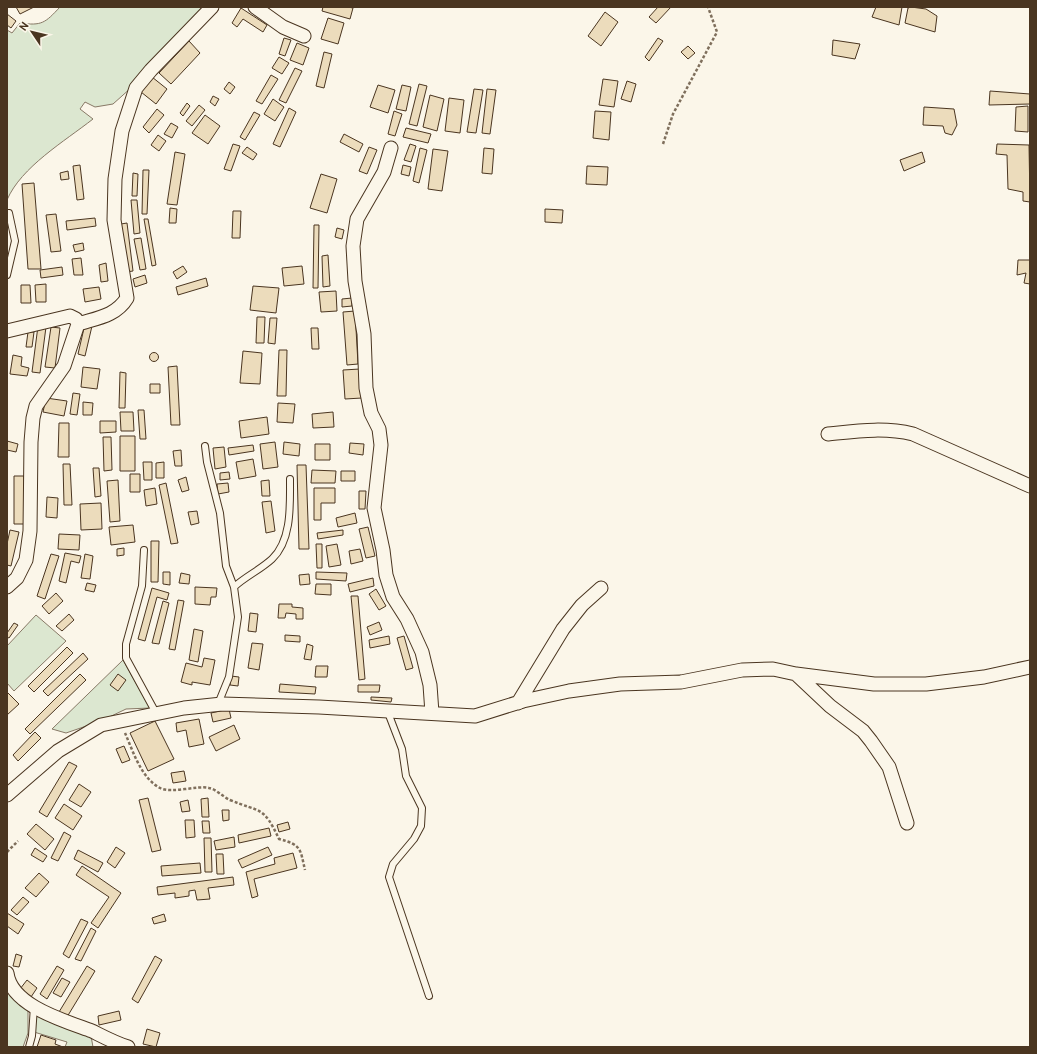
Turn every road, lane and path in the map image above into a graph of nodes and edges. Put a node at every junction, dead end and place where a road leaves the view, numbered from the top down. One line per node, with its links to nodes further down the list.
1 (212, 7): 9 (street)
2 (255, 7): 4 (street)
3 (708, 7): 5 (path)
4 (304, 36)
5 (663, 144)
6 (391, 148): 25 (street)
7 (9, 213): 8 (lane)
8 (7, 275)
9 (78, 324): 10 (street); 16 (street)
10 (7, 331)
11 (828, 434): 14 (street)
12 (205, 446): 17 (lane)
13 (290, 479): 17 (lane)
14 (1030, 486)
15 (144, 550): 24 (lane)
16 (7, 587)
17 (234, 587): 22 (lane)
18 (601, 588): 21 (street)
19 (1030, 667): 20 (street)
20 (796, 674): 21 (street); 28 (street)
21 (518, 703): 25 (street)
22 (217, 706): 23 (street); 24 (street)
23 (386, 710): 25 (street); 33 (lane)
24 (156, 713): 26 (street)
25 (432, 713)
26 (119, 721): 27 (street); 31 (path)
27 (7, 795)
28 (907, 824)
29 (18, 841): 30 (path)
30 (7, 852)
31 (305, 870)
32 (7, 973): 34 (street)
33 (428, 996)
34 (34, 1006): 35 (lane); 36 (street)
35 (29, 1047)
36 (128, 1047)

